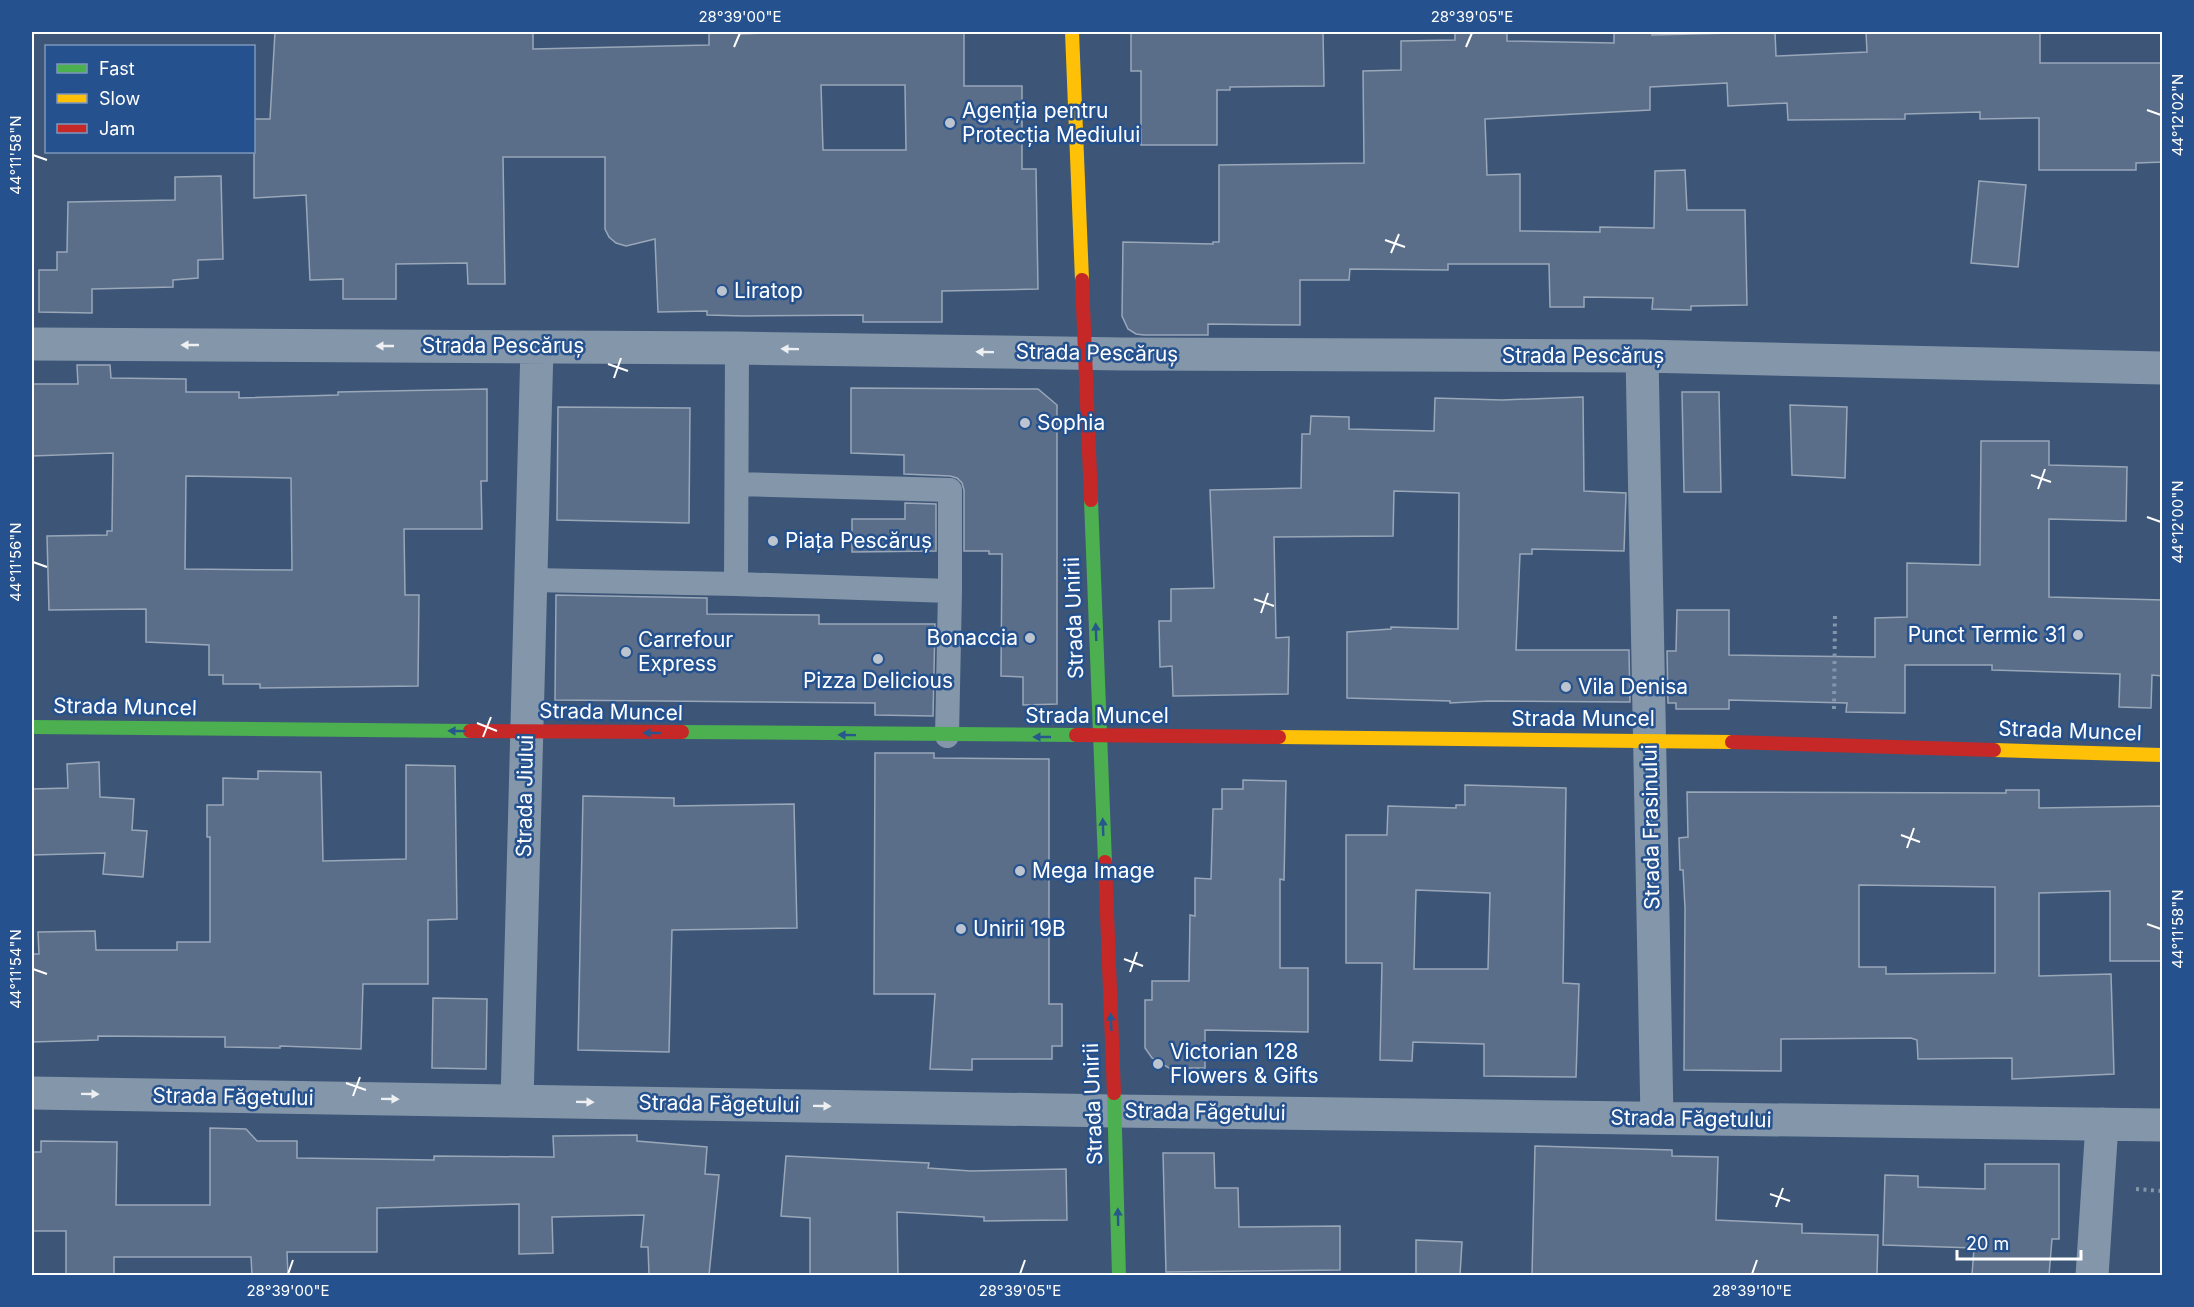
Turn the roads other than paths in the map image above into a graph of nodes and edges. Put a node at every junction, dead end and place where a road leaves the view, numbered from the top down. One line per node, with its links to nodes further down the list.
1 (1072, 32): 5 (street, Strada Unirii)
2 (32, 344): 3 (street, Strada Pescăruș, one-way to 2)
3 (537, 347): 4 (street, Strada Pescăruș); 9 (street, Strada Jiului)
4 (737, 348): 5 (street, Strada Pescăruș, one-way to 4); 8 (lane)
5 (1085, 353): 6 (street, Strada Pescăruș); 15 (street, Strada Unirii, one-way to 5)
6 (1642, 356): 7 (street, Strada Pescăruș); 16 (street, Strada Frasinului)
7 (2163, 368)
8 (737, 484): 10 (lane); 11 (lane)
9 (531, 580): 10 (lane); 13 (street, Strada Jiului)
10 (736, 584): 11 (lane)
11 (950, 591): 14 (lane)
12 (32, 727): 13 (street, Strada Muncel, one-way to 12)
13 (527, 732): 14 (street, Strada Muncel, one-way to 13); 19 (street, Strada Jiului)
14 (947, 736): 15 (street, Strada Muncel, one-way to 14)
15 (1100, 737): 16 (street, Strada Muncel); 20 (street, Strada Unirii, one-way to 15)
16 (1649, 740): 17 (street, Strada Muncel); 21 (street, Strada Frasinului)
17 (2163, 755)
18 (32, 1093): 19 (street, Strada Făgetului, one-way to 19)
19 (517, 1101): 20 (street, Strada Făgetului, one-way to 20)
20 (1115, 1111): 21 (street, Strada Făgetului); 24 (street, Strada Unirii, one-way to 20)
21 (1657, 1118): 22 (street, Strada Făgetului)
22 (2102, 1124): 23 (street, Strada Făgetului); 25 (street)
23 (2163, 1125)
24 (1119, 1275)
25 (2092, 1275)

